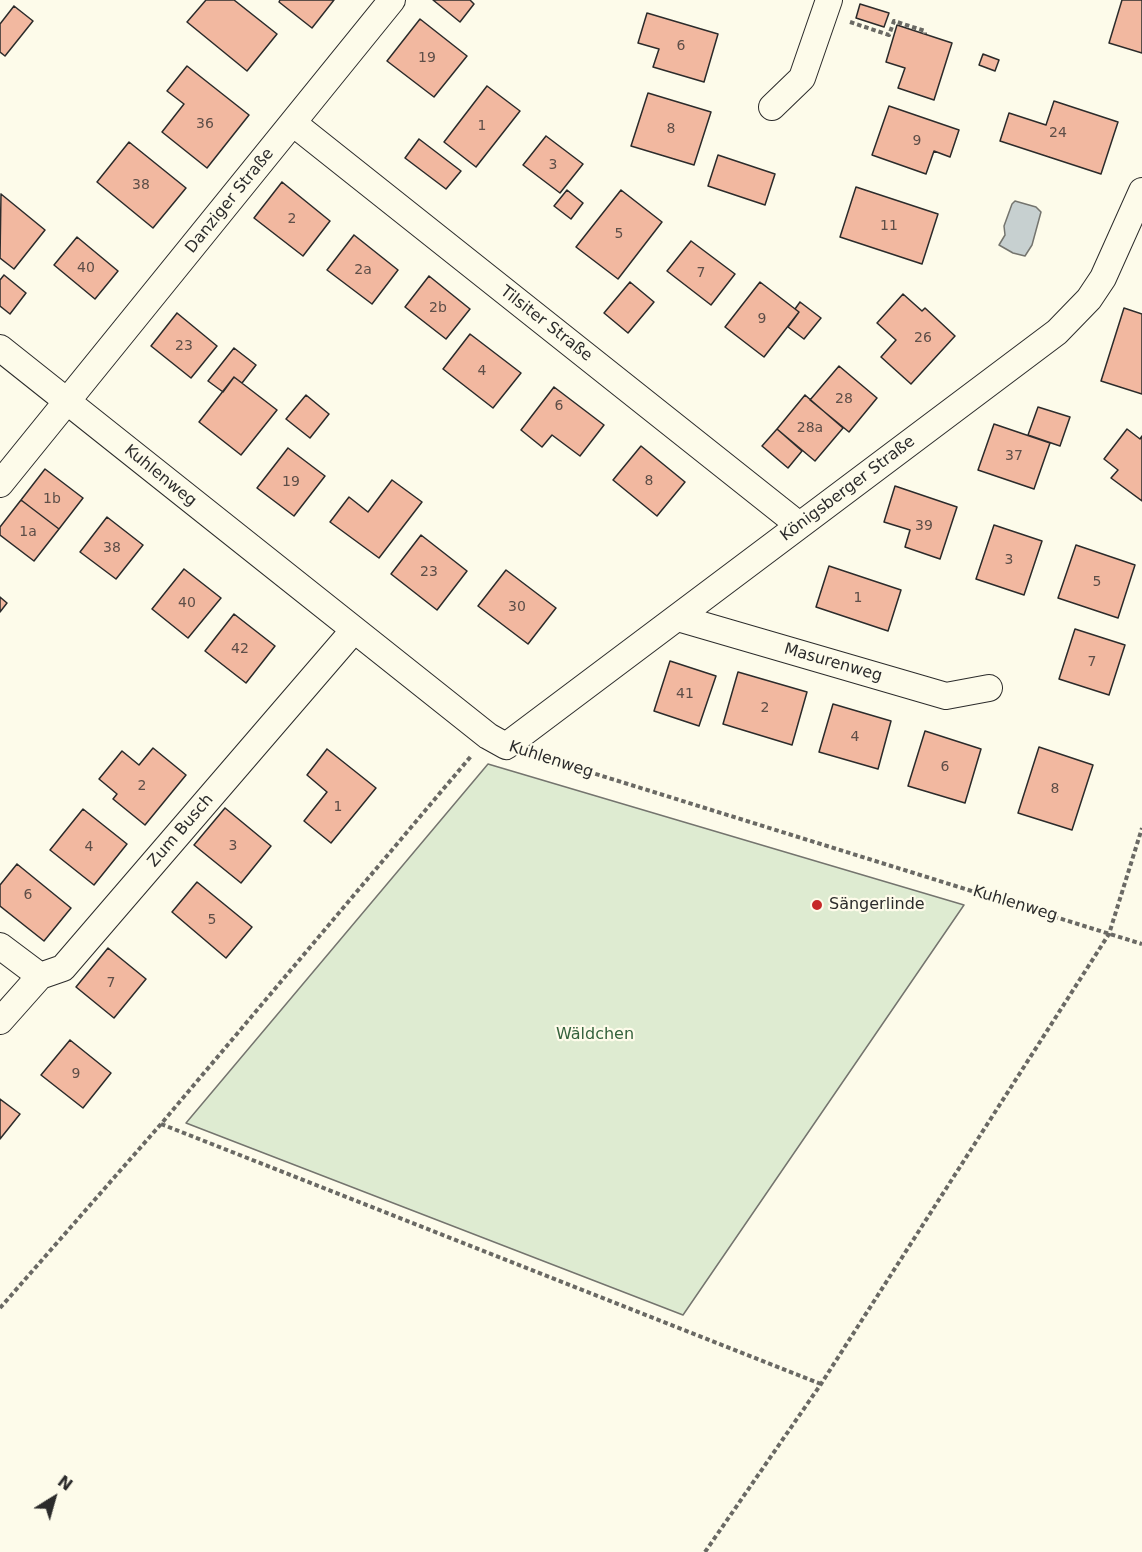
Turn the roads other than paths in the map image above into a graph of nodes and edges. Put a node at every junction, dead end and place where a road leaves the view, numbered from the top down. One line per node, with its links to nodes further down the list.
1 (392, 0): 4 (street, Danziger Straße)
2 (826, 7): 3 (street)
3 (772, 106)
4 (293, 123): 7 (street, Danziger Straße); 9 (street, Tilsiter Straße)
5 (1142, 191): 9 (street, Königsberger Straße)
6 (0, 348): 7 (street, Kuhlenweg)
7 (68, 402): 8 (street, Danziger Straße); 11 (street, Kuhlenweg)
8 (0, 484)
9 (799, 525): 10 (street, Königsberger Straße)
10 (678, 618): 12 (street, Masurenweg); 13 (street, Königsberger Straße)
11 (354, 630): 13 (street, Kuhlenweg); 15 (street, Zum Busch)
12 (989, 688)
13 (497, 741)
14 (0, 946): 15 (street)
15 (40, 976): 16 (street, Zum Busch)
16 (0, 1020)

